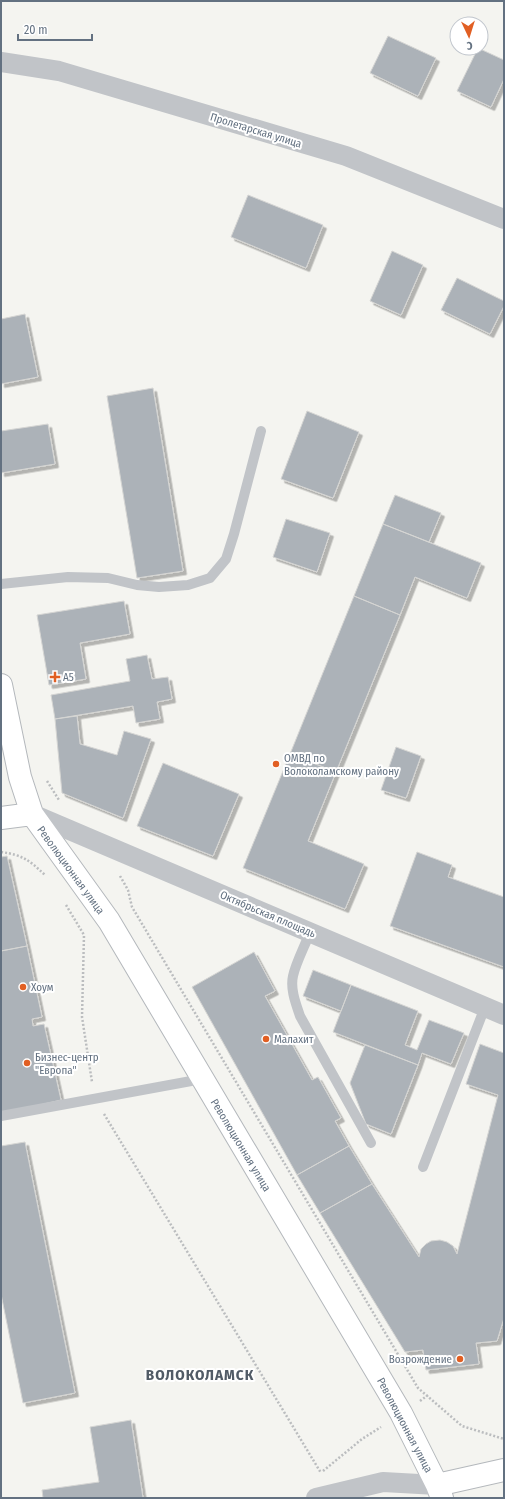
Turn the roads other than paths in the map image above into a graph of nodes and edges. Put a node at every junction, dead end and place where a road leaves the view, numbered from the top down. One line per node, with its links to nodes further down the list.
1 (1, 62): 2 (street, Пролетарская улица)
2 (504, 219)
3 (261, 431): 4 (lane)
4 (1, 584)
5 (1, 684): 6 (main road, Революционная улица)
6 (32, 814): 7 (main road); 8 (street, Октябрьская площадь); 11 (main road, Революционная улица)
7 (1, 818)
8 (310, 932): 9 (street, Октябрьская площадь); 13 (lane)
9 (485, 1007): 10 (street, Октябрьская площадь); 14 (lane)
10 (504, 1015)
11 (202, 1079): 12 (lane); 16 (main road, Революционная улица)
12 (1, 1116)
13 (372, 1143)
14 (423, 1167)
15 (504, 1470): 16 (main road)
16 (440, 1492): 17 (street)
17 (325, 1496)

